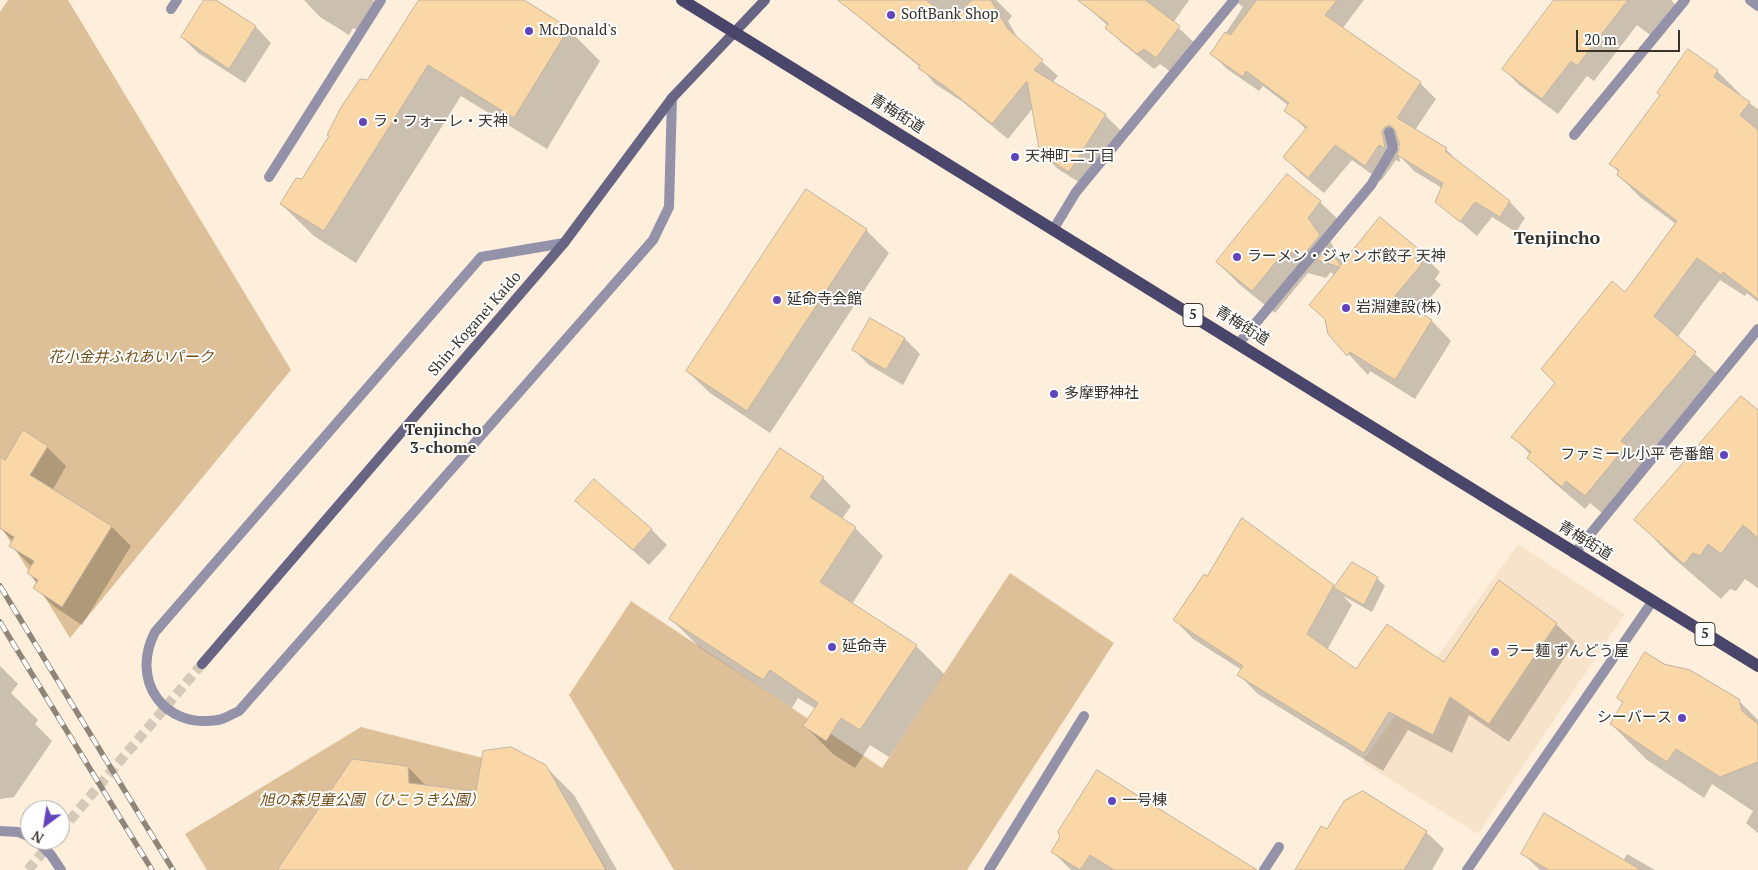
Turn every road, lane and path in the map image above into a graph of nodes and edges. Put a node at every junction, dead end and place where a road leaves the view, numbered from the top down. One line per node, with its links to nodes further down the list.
1 (381, 0): 12 (street)
2 (682, 0): 8 (main road, 青梅街道 / 5)
3 (765, 0): 8 (main road, Shin-Koganei Kaido)
4 (1234, 0): 13 (street)
5 (1685, 0): 11 (street)
6 (1750, 0): 7 (street)
7 (1758, 6)
8 (733, 32): 9 (main road, Shin-Koganei Kaido); 13 (main road, 青梅街道 / 5)
9 (672, 98): 14 (main road, Shin-Koganei Kaido); 14 (street)
10 (1389, 132): 16 (street)
11 (1574, 135)
12 (268, 178)
13 (1053, 230): 16 (main road, 青梅街道 / 5)
14 (564, 243): 19 (main road, Shin-Koganei Kaido)
15 (1758, 329): 17 (street)
16 (1239, 343): 17 (main road, 青梅街道 / 5)
17 (1574, 554): 18 (main road, 青梅街道 / 5)
18 (1652, 602): 20 (main road, 青梅街道 / 5); 29 (street)
19 (202, 664)
20 (1758, 666)
21 (1084, 716): 27 (street)
22 (0, 831): 23 (street)
23 (20, 833)
24 (1279, 847): 28 (street)
25 (46, 850): 26 (street)
26 (61, 870)
27 (989, 870)
28 (1264, 870)
29 (1467, 870)

